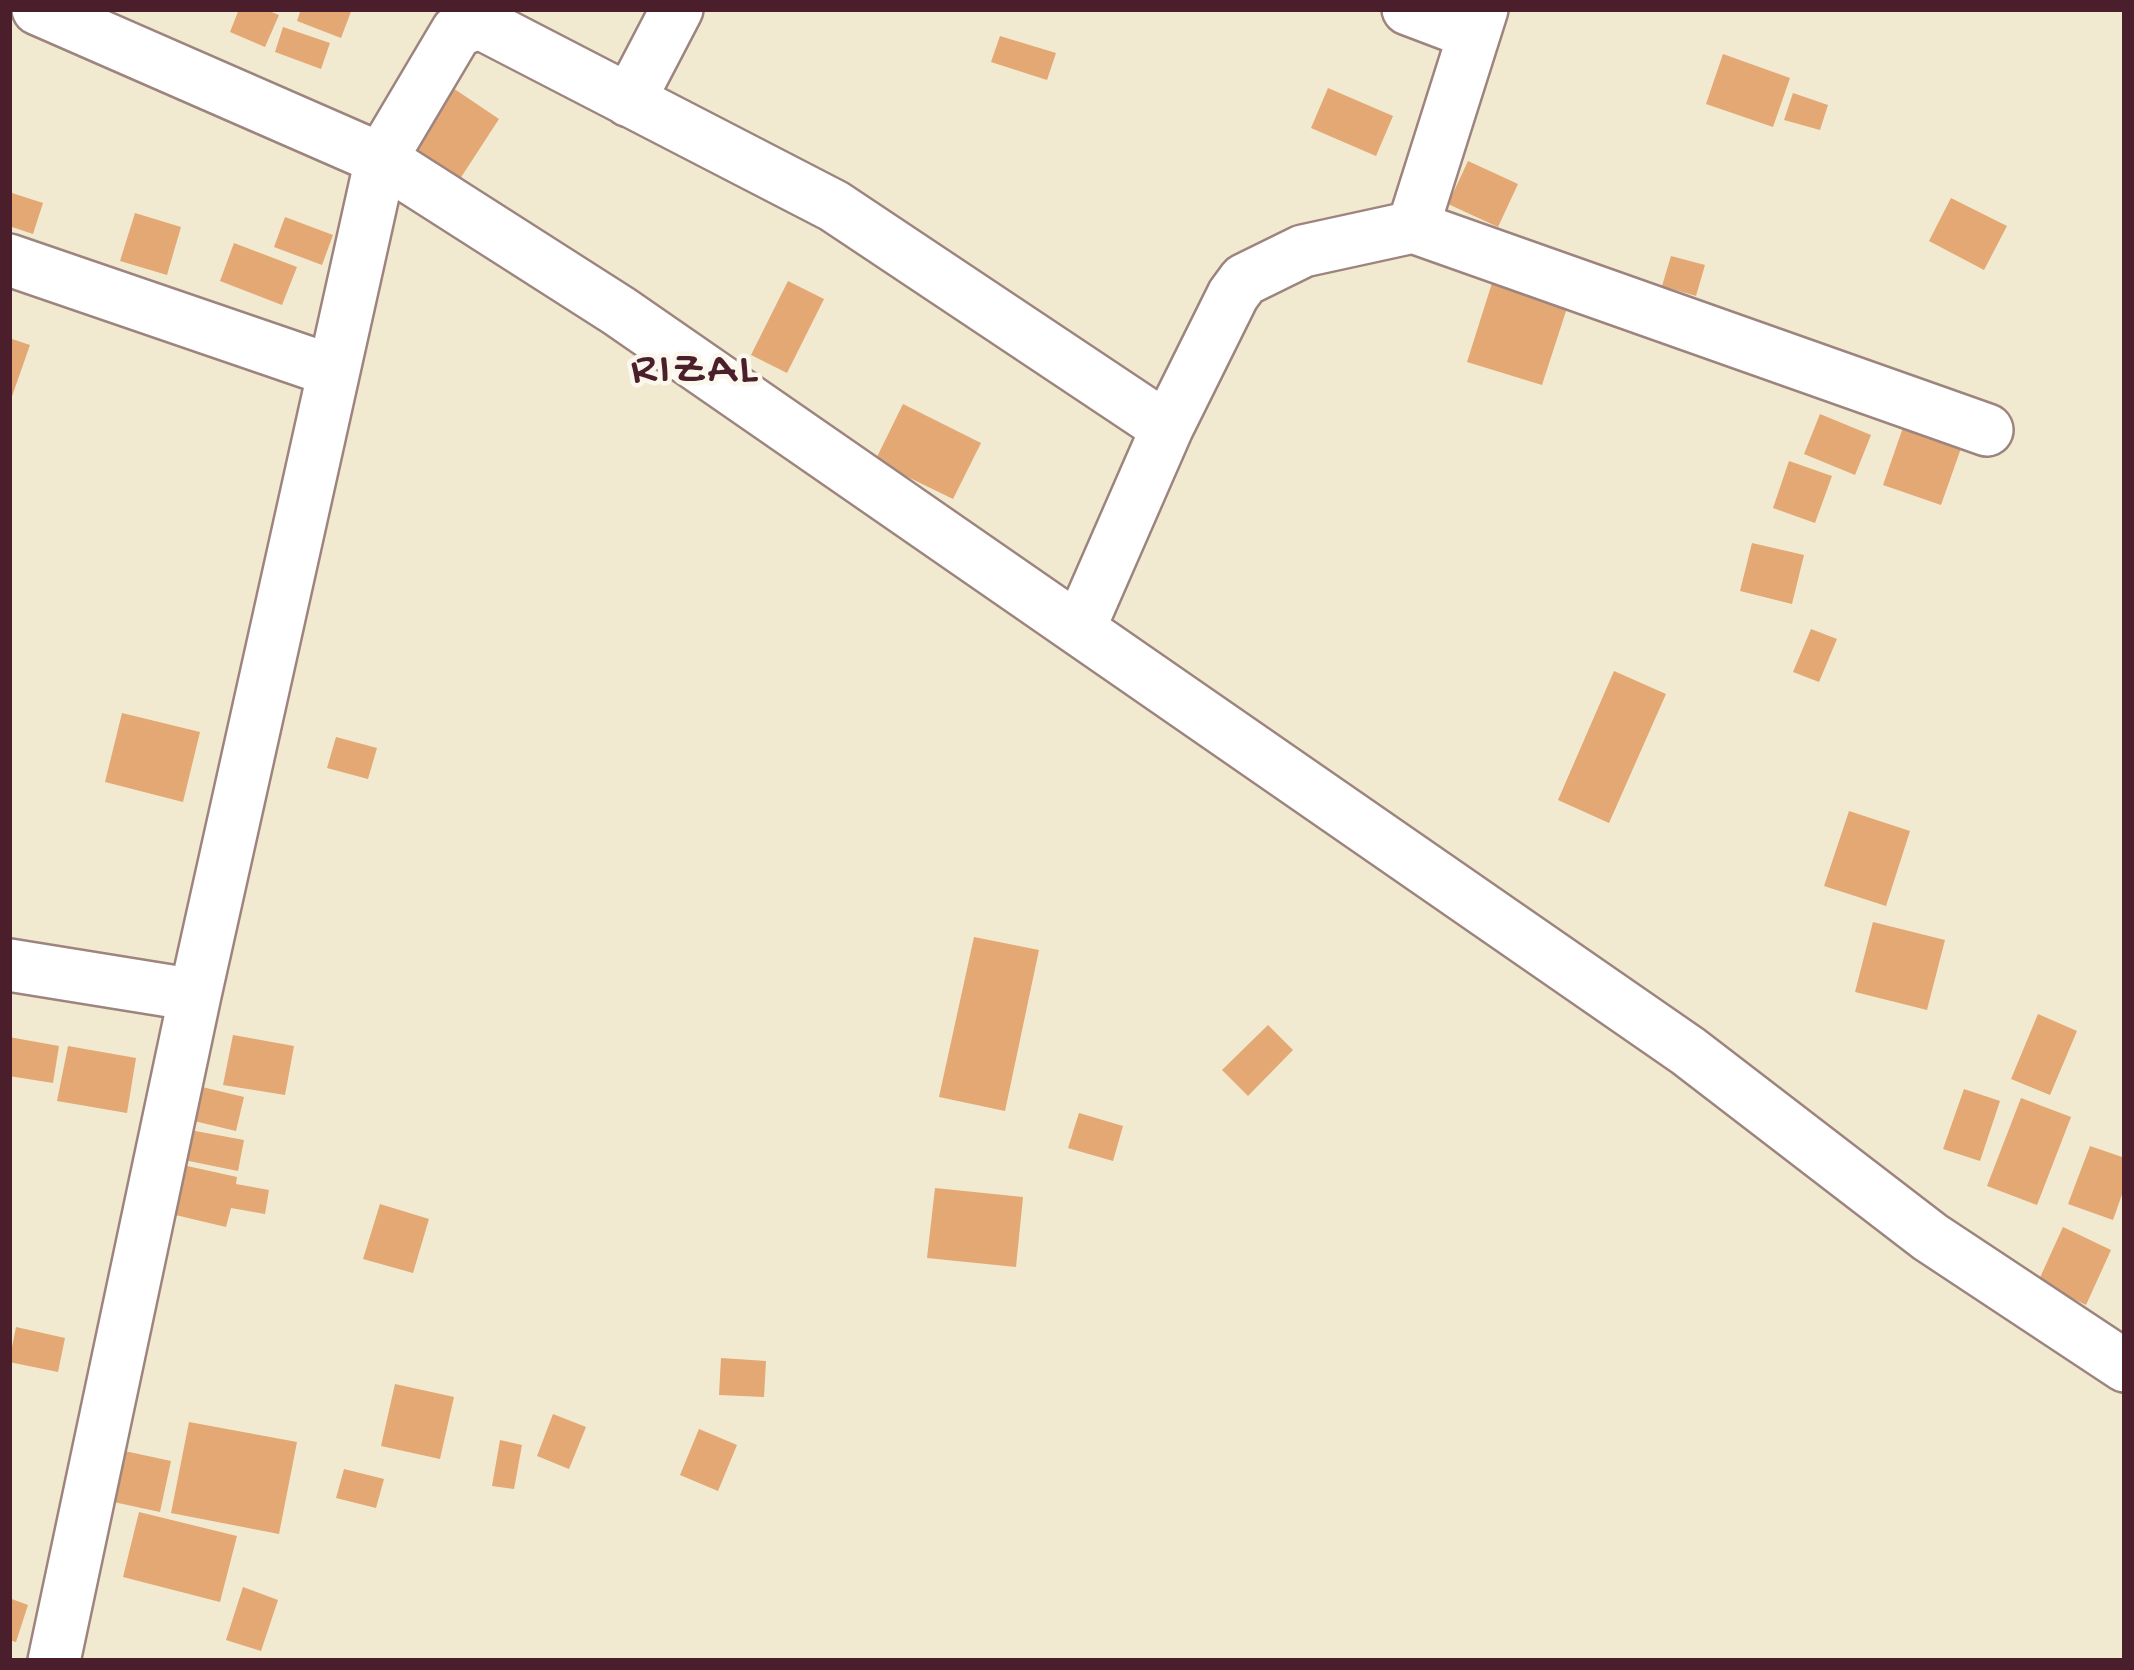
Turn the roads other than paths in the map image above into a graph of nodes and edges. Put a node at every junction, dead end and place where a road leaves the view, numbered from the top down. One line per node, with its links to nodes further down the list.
1 (38, 9): 6 (street)
2 (677, 9): 5 (street)
3 (1408, 9): 4 (street)
4 (1478, 21): 7 (street)
5 (629, 100): 6 (street); 10 (street)
6 (382, 159): 9 (street); 12 (street)
7 (1413, 227): 10 (street); 11 (street)
8 (9, 260): 9 (street)
9 (333, 371): 14 (street)
10 (1166, 428): 12 (street)
11 (1987, 430)
12 (1080, 627): 15 (street)
13 (9, 964): 14 (street)
14 (195, 995): 16 (street)
15 (2125, 1366)
16 (54, 1661)

